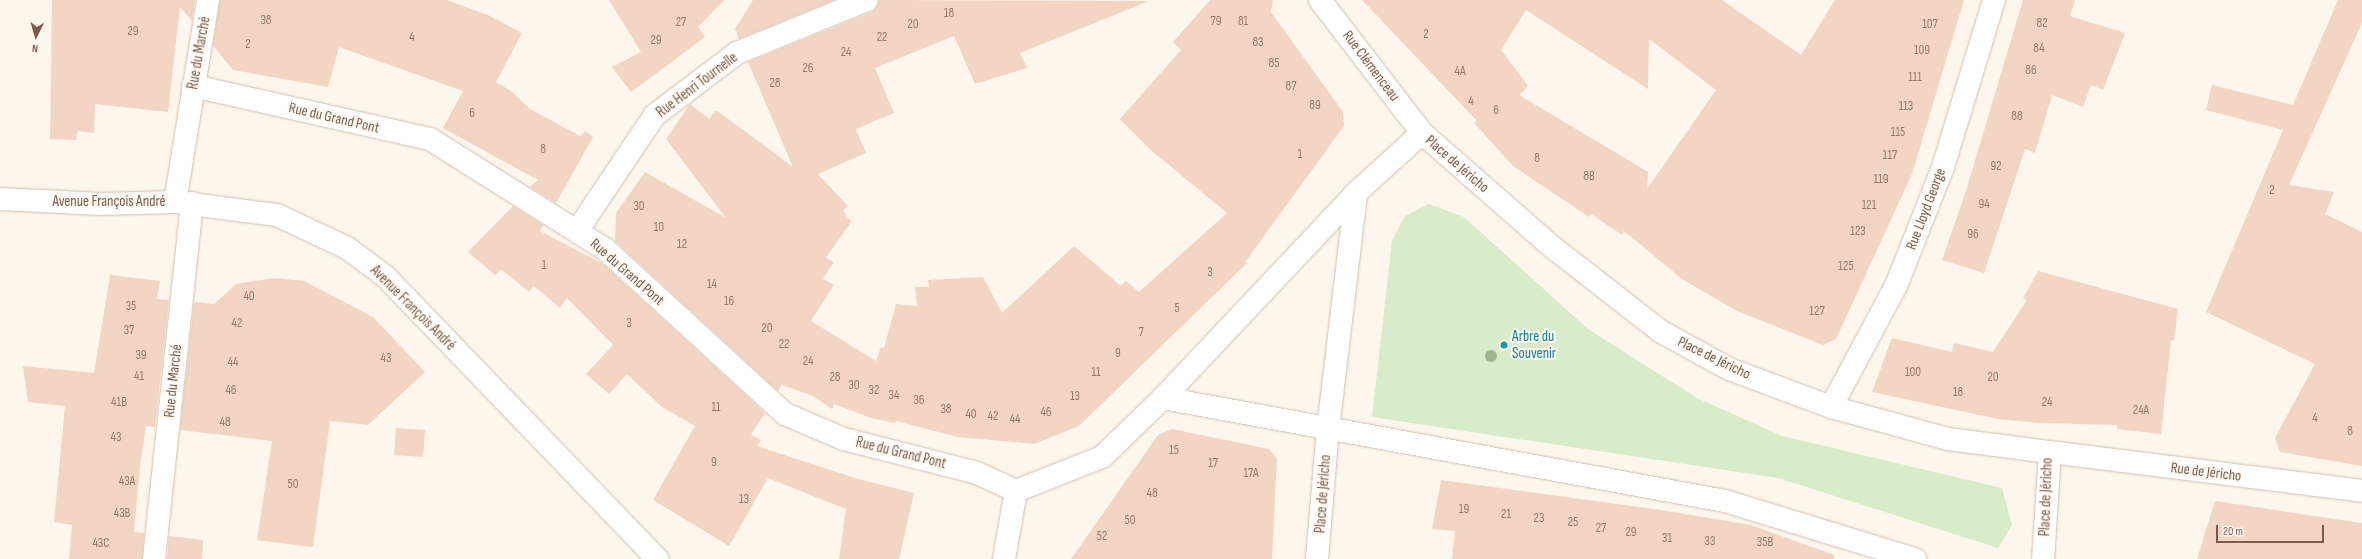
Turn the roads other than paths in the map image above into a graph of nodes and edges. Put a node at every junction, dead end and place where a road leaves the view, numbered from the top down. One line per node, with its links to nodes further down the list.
1 (208, 0): 5 (street, Rue du Marché)
2 (867, 0): 10 (street, Rue Henri Tournelle)
3 (1320, 0): 6 (street, Rue Clémenceau)
4 (1994, 0): 12 (street, Rue Lloyd George)
5 (193, 86): 9 (street, Rue du Marché); 10 (street, Rue du Grand Pont)
6 (1422, 133): 7 (street, Place de Jéricho); 12 (street, Place de Jéricho)
7 (1356, 193): 11 (street, Place de Jéricho); 13 (street, Place de Jéricho)
8 (0, 199): 9 (street, Avenue François André)
9 (183, 202): 17 (street, Rue du Marché); 18 (street, Avenue François André)
10 (577, 231): 15 (street, Rue du Grand Pont)
11 (1163, 398): 13 (street); 15 (street)
12 (1831, 407): 14 (street, Place de Jéricho)
13 (1328, 429): 20 (street, Place de Jéricho); 21 (street)
14 (2050, 452): 16 (street, Rue de Jéricho); 22 (street, Place de Jéricho)
15 (1016, 491): 19 (street)
16 (2362, 491)
17 (154, 559)
18 (657, 559)
19 (1004, 559)
20 (1318, 559)
21 (1915, 559)
22 (2043, 559)

